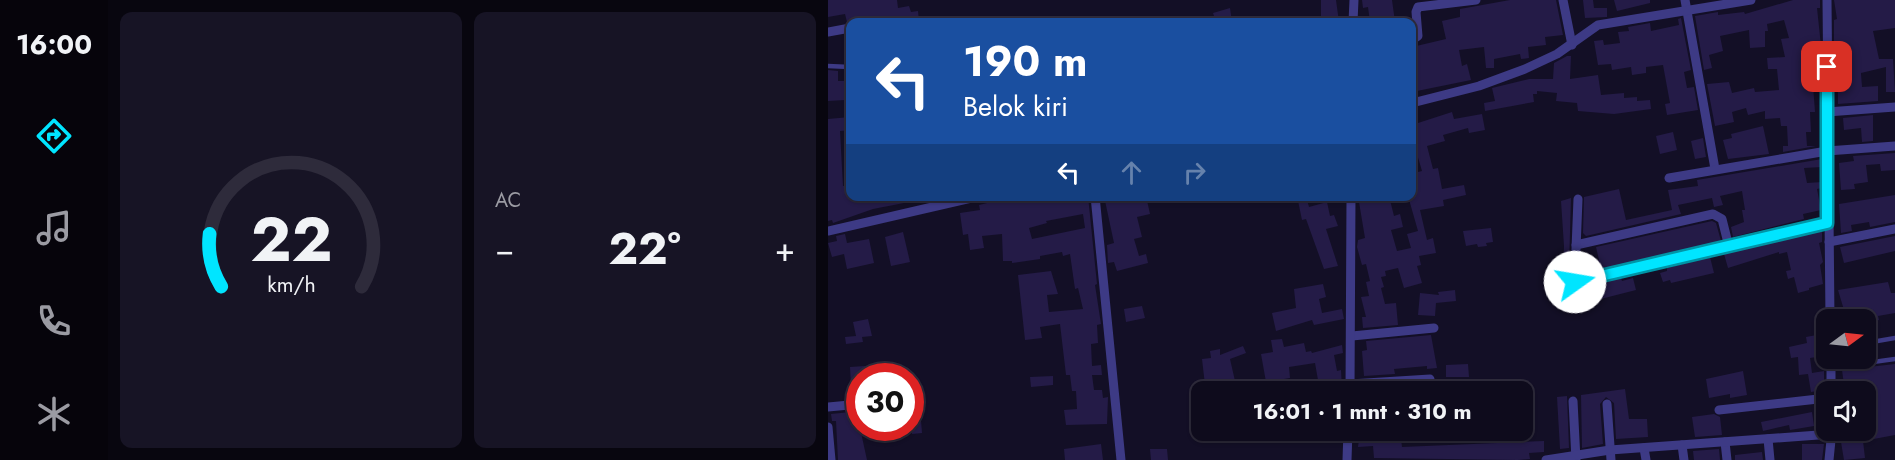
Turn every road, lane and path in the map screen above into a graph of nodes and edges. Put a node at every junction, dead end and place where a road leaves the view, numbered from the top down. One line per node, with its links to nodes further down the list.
1 (1354, 0): 7 (street)
2 (1476, 0): 10 (street)
3 (1563, 0): 11 (street)
4 (1751, 0): 6 (street)
5 (1827, 0): 16 (street)
6 (1686, 5): 11 (street); 19 (street)
7 (1353, 18)
8 (846, 29): 9 (street)
9 (828, 32)
10 (1416, 37)
11 (1572, 45): 14 (street)
12 (828, 66): 13 (lane)
13 (846, 67)
14 (1416, 102)
15 (1895, 107): 16 (street)
16 (1827, 112): 18 (street)
17 (1895, 146): 18 (street)
18 (1827, 152): 19 (street); 25 (street)
19 (1715, 168): 20 (street)
20 (1669, 178)
21 (1578, 199): 29 (street)
22 (958, 201): 27 (street)
23 (1095, 201): 60 (street)
24 (1351, 201): 35 (street)
25 (1827, 223): 28 (street); 30 (street)
26 (1895, 229): 28 (street)
27 (828, 231)
28 (1829, 242): 33 (street)
29 (1576, 245): 30 (street); 31 (street)
30 (1729, 247): 31 (street)
31 (1575, 282): 32 (street)
32 (1574, 299)
33 (1830, 309)
34 (1434, 328): 35 (street)
35 (1352, 336): 41 (street)
36 (1895, 338): 37 (lane)
37 (1876, 341)
38 (1895, 359): 39 (lane)
39 (1876, 362)
40 (1430, 379): 42 (street)
41 (1350, 381)
42 (1412, 381)
43 (1816, 399): 48 (street)
44 (1573, 401): 58 (street)
45 (1607, 404): 57 (street)
46 (846, 405): 47 (street)
47 (828, 407)
48 (1719, 410)
49 (828, 427): 59 (street)
50 (1816, 434): 51 (street)
51 (1768, 439): 54 (street); 66 (street)
52 (1348, 441): 61 (street)
53 (1831, 441): 67 (street)
54 (1725, 442): 55 (street); 65 (street)
55 (1682, 445): 56 (street); 64 (street)
56 (1644, 448): 57 (street); 63 (street)
57 (1611, 455): 58 (street)
58 (1576, 458): 62 (street)
59 (831, 460)
60 (1120, 460)
61 (1347, 460)
62 (1546, 460)
63 (1646, 460)
64 (1684, 460)
65 (1727, 460)
66 (1770, 460)
67 (1829, 460)

